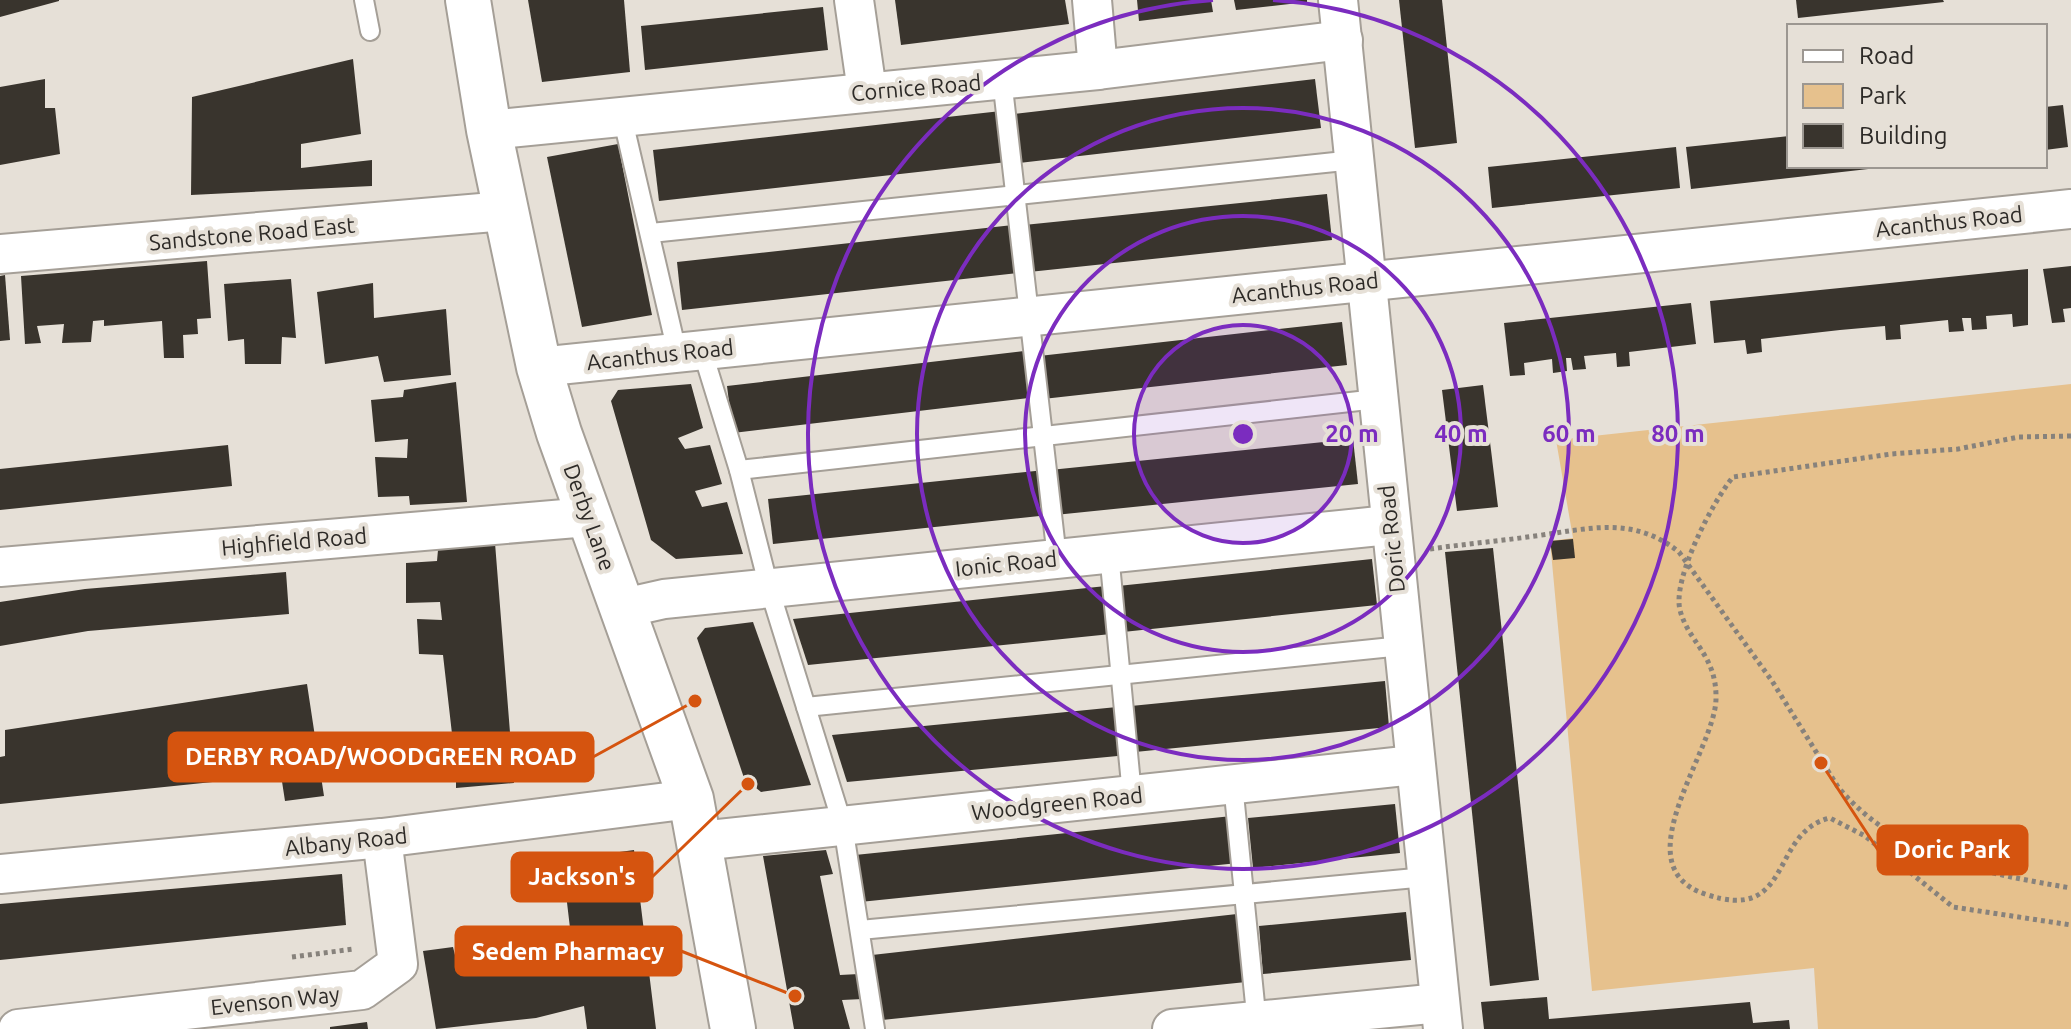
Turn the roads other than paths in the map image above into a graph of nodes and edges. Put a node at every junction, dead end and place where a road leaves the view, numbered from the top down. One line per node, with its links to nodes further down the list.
1 (364, 0): 6 (lane)
2 (468, 0): 12 (street, Derby Lane)
3 (854, 0): 10 (street)
4 (1092, 0): 8 (street)
5 (1338, 0): 7 (street, Doric Road)
6 (370, 31)
7 (1343, 40): 8 (street, Cornice Road); 13 (street, Doric Road)
8 (1098, 70): 9 (street, Cornice Road)
9 (1002, 79): 10 (street, Cornice Road); 14 (lane)
10 (867, 91): 11 (street, Cornice Road)
11 (622, 116): 12 (street, Cornice Road); 17 (lane)
12 (489, 130): 16 (street, Derby Lane)
13 (1354, 160): 14 (lane); 19 (street, Doric Road)
14 (1013, 195): 17 (lane); 20 (lane)
15 (2071, 209): 19 (street, Acanthus Road)
16 (505, 211): 18 (street, Sandstone Road East); 22 (street, Derby Lane)
17 (651, 233): 21 (lane)
18 (0, 254)
19 (1366, 280): 20 (street, Acanthus Road); 23 (street, Doric Road)
20 (1031, 317): 21 (street, Acanthus Road); 24 (lane)
21 (690, 351): 22 (street, Acanthus Road); 25 (lane)
22 (539, 367): 26 (street, Derby Lane)
23 (1377, 399): 24 (lane); 27 (street, Doric Road)
24 (1044, 436): 25 (lane); 29 (lane)
25 (739, 470): 31 (lane)
26 (588, 517): 30 (street, Highfield Road); 32 (street, Derby Lane)
27 (1391, 540): 28 (street, Ionic Road); 33 (street, Doric Road)
28 (1109, 553): 29 (street, Ionic Road); 34 (lane)
29 (1057, 558): 31 (street, Ionic Road)
30 (0, 567)
31 (769, 588): 32 (street, Ionic Road); 35 (lane)
32 (624, 608): 39 (street, Derby Lane)
33 (1402, 646): 34 (lane); 36 (street, Doric Road)
34 (1121, 675): 35 (lane); 38 (lane)
35 (806, 707): 40 (lane)
36 (1414, 765): 37 (street, Woodgreen Road); 44 (street, Doric Road)
37 (1233, 784): 38 (street, Woodgreen Road); 45 (lane)
38 (1132, 795): 40 (street, Woodgreen Road)
39 (691, 799): 41 (street, Albany Road); 42 (street, Derby Lane)
40 (843, 826): 42 (street, Woodgreen Road); 46 (lane)
41 (382, 838): 43 (street, Albany Road); 49 (street, Evenson Way)
42 (700, 841): 50 (street, Derby Lane)
43 (0, 874)
44 (1426, 877): 45 (lane); 47 (street, Doric Road)
45 (1244, 894): 46 (lane); 48 (lane)
46 (860, 930): 51 (lane)
47 (1442, 1016): 48 (street)
48 (1257, 1025): 52 (street)
49 (18, 1029)
50 (733, 1029)
51 (875, 1029)
52 (1172, 1029)

